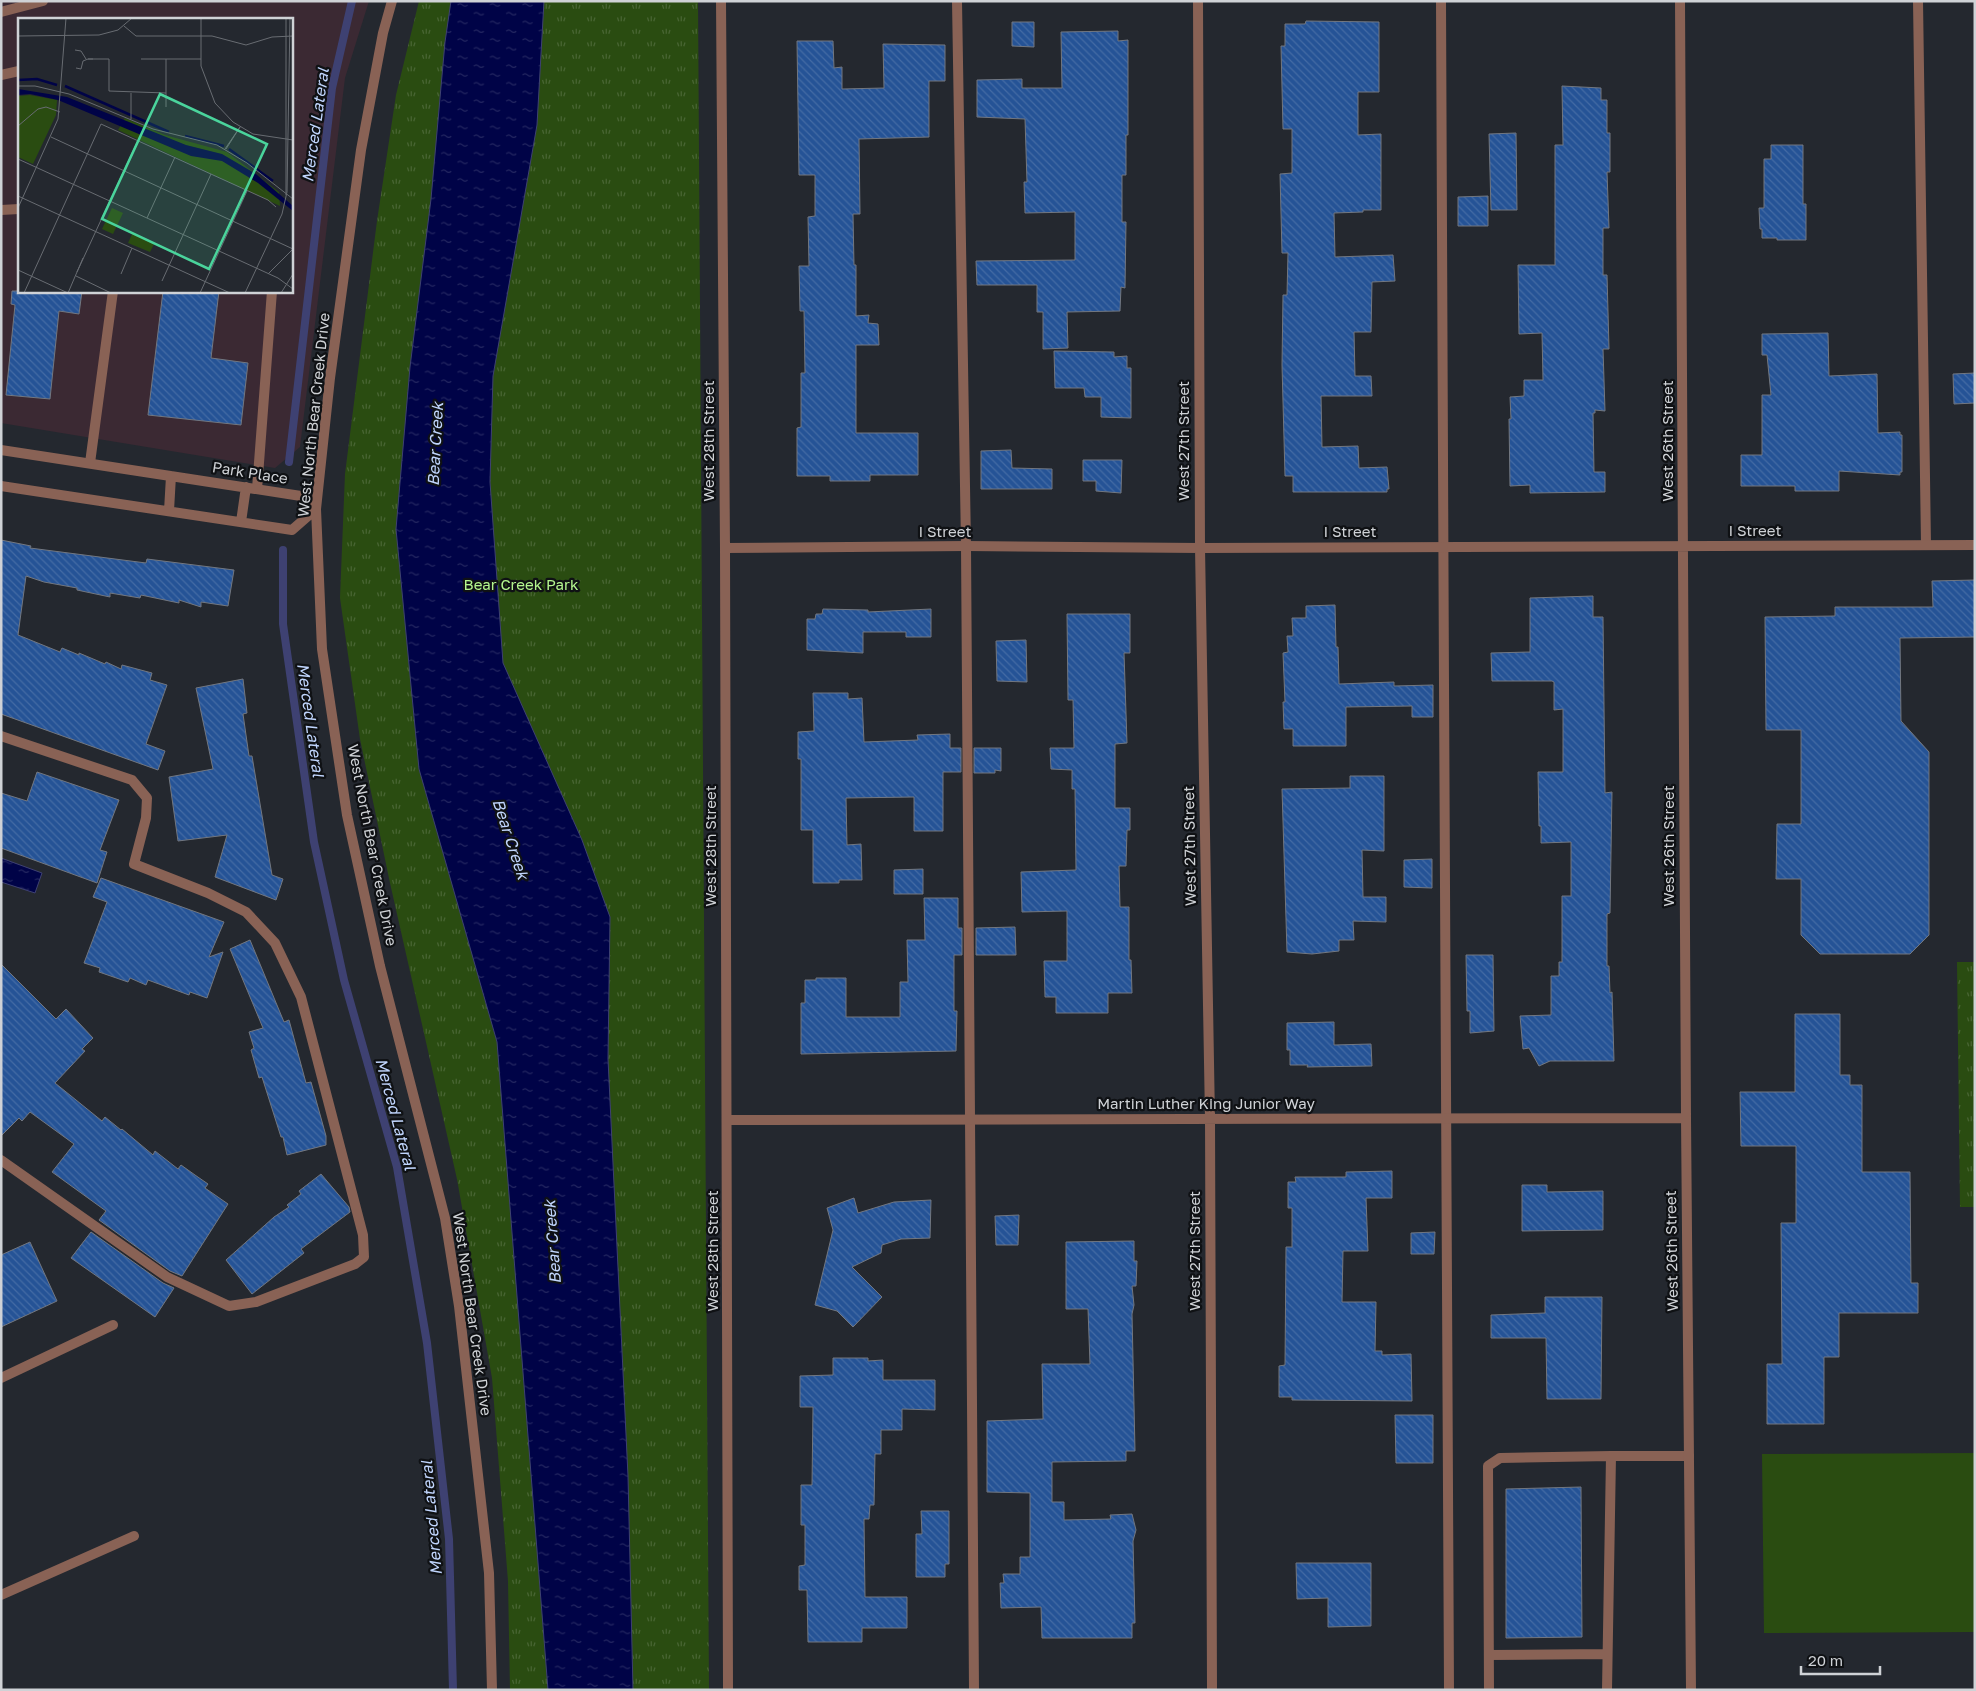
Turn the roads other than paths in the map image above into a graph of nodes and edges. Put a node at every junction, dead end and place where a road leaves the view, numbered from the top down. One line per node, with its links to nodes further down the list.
1 (43, 1): 9 (street)
2 (392, 1): 22 (street, West North Bear Creek Drive)
3 (721, 1): 30 (street, West 28th Street)
4 (957, 1): 26 (street)
5 (1198, 1): 31 (street, West 27th Street)
6 (1440, 1): 29 (street)
7 (1680, 1): 27 (street, West 26th Street)
8 (1918, 1): 28 (street)
9 (1, 12)
10 (18, 72): 11 (street)
11 (1, 75)
12 (18, 209): 13 (street)
13 (1, 210)
14 (113, 292): 17 (street)
15 (272, 292): 21 (street)
16 (1, 450): 17 (street, Park Place)
17 (90, 463): 18 (street, Park Place)
18 (171, 476): 20 (street, Park Place); 23 (street)
19 (1, 486): 23 (street)
20 (246, 487): 21 (street, Park Place); 24 (street)
21 (257, 489): 22 (street, Park Place)
22 (316, 509): 24 (street); 47 (street, West North Bear Creek Drive)
23 (169, 511): 24 (street)
24 (241, 522)
25 (1975, 545): 28 (street, I Street)
26 (966, 546): 30 (street, I Street); 31 (street, I Street); 35 (street)
27 (1683, 546): 28 (street, I Street); 29 (street, I Street); 34 (street, West 26th Street)
28 (1926, 546)
29 (1444, 547): 31 (street, I Street); 33 (street)
30 (725, 548): 37 (street, West 28th Street)
31 (1200, 548): 36 (street, West 27th Street)
32 (1, 736): 38 (street)
33 (1444, 1118): 34 (street, Martin Luther King Junior Way); 36 (street, Martin Luther King Junior Way); 51 (street)
34 (1686, 1118): 42 (street, West 26th Street)
35 (969, 1119): 36 (street, Martin Luther King Junior Way); 37 (street, Martin Luther King Junior Way); 49 (street)
36 (1210, 1119): 50 (street, West 27th Street)
37 (727, 1120): 48 (street, West 28th Street)
38 (1, 1160)
39 (113, 1325): 40 (street)
40 (1, 1378)
41 (1611, 1456): 42 (street); 45 (street); 46 (street)
42 (1689, 1456): 54 (street, West 26th Street)
43 (134, 1536): 44 (street)
44 (1, 1595)
45 (1608, 1654): 46 (street); 53 (street)
46 (1489, 1655): 52 (street)
47 (492, 1690)
48 (728, 1690)
49 (974, 1690)
50 (1212, 1690)
51 (1449, 1690)
52 (1489, 1690)
53 (1607, 1690)
54 (1691, 1690)

